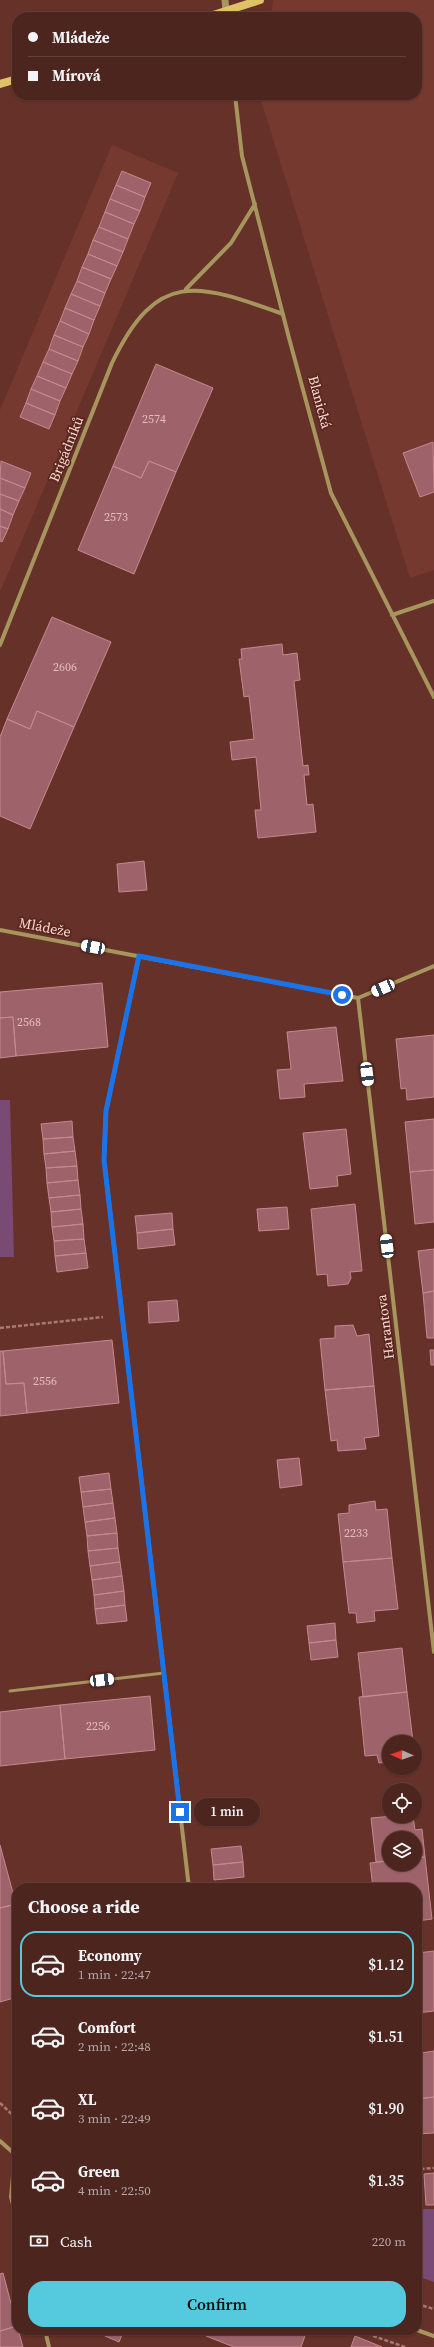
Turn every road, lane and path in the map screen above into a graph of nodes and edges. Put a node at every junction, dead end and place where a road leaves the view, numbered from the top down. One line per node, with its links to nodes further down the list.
1 (225, 0): 3 (street)
2 (260, 0): 4 (main road)
3 (226, 12)
4 (231, 12)
5 (12, 80): 6 (main road)
6 (0, 84)
7 (236, 100): 8 (street, Blanická)
8 (255, 204): 9 (street, Brigádníků); 10 (street, Blanická)
9 (186, 290): 10 (street, Brigádníků); 13 (street, Brigádníků)
10 (282, 314): 12 (street, Blanická)
11 (434, 601): 12 (street)
12 (392, 616): 14 (street, Blanická)
13 (0, 645)
14 (434, 697)
15 (0, 930): 16 (street, Mládeže)
16 (139, 956): 18 (street, Mládeže); 22 (street)
17 (434, 966): 18 (street)
18 (358, 998): 21 (street, Harantova)
19 (105, 1317): 20 (path)
20 (0, 1328)
21 (434, 1652)
22 (164, 1673): 23 (lane); 24 (street)
23 (10, 1691)
24 (188, 1883)
25 (0, 2103): 26 (path)
26 (12, 2114)
27 (0, 2141): 28 (street)
28 (12, 2152)
29 (434, 2168): 30 (path)
30 (422, 2169)
31 (12, 2189): 32 (street)
32 (12, 2201)
33 (422, 2305): 34 (path)
34 (434, 2309)
35 (422, 2332): 38 (street)
36 (46, 2335): 39 (street)
37 (370, 2335): 40 (path)
38 (434, 2336)
39 (49, 2347)
40 (405, 2347)

